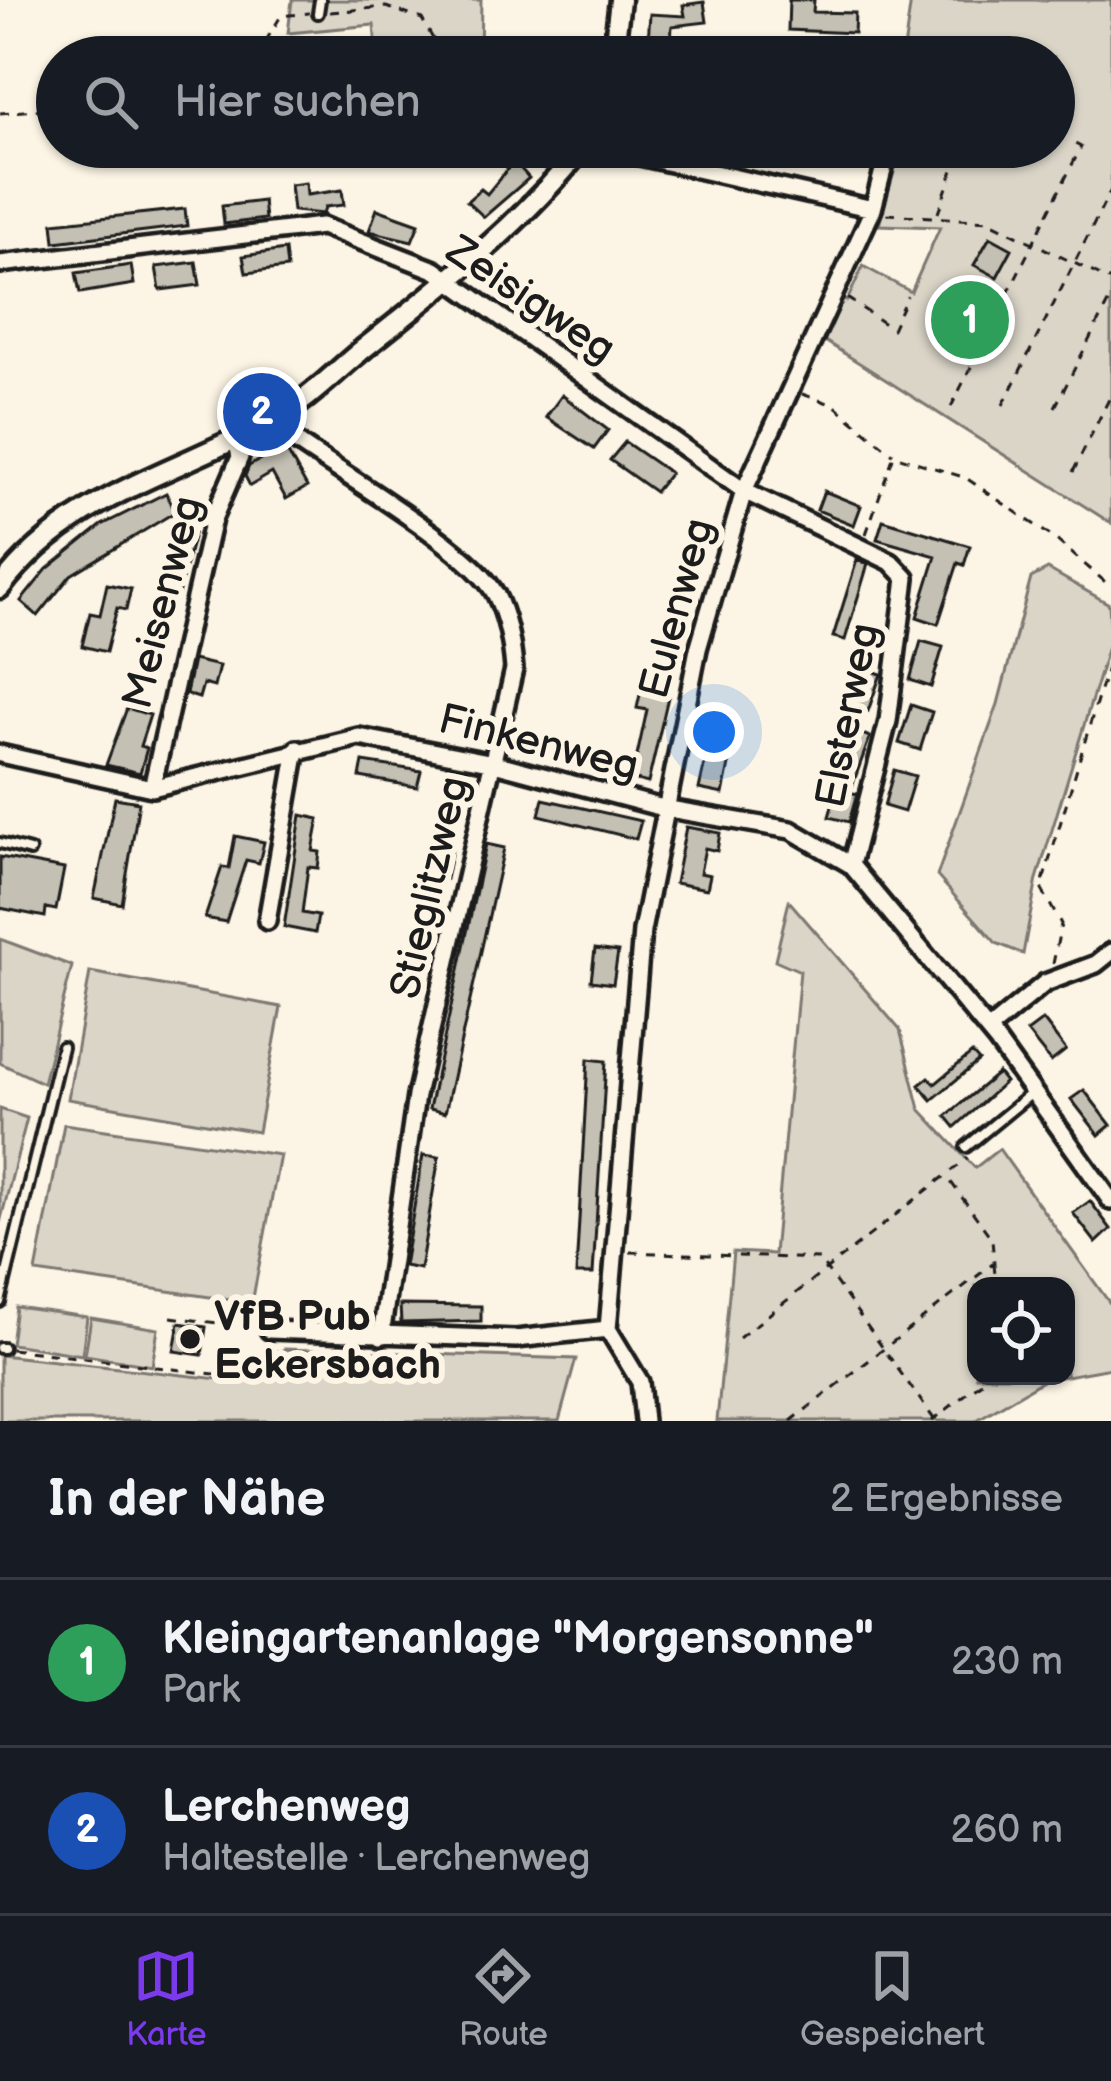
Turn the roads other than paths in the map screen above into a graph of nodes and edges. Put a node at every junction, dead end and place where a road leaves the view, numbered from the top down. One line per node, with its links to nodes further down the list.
1 (320, 0): 3 (lane)
2 (620, 0): 4 (street)
3 (317, 13)
4 (616, 36)
5 (566, 168): 10 (street)
6 (692, 168): 8 (street)
7 (884, 168): 8 (street, Eulenweg)
8 (873, 209): 13 (street, Eulenweg)
9 (0, 264): 10 (street, Zeisigweg)
10 (449, 280): 11 (street); 13 (street, Zeisigweg)
11 (279, 417): 12 (street); 18 (street, Stieglitzweg)
12 (236, 436): 15 (street); 19 (street, Meisenweg)
13 (744, 491): 14 (street, Zeisigweg); 20 (street, Eulenweg)
14 (906, 578): 23 (street, Elsterweg)
15 (0, 588)
16 (296, 749): 18 (street, Finkenweg); 19 (street, Finkenweg); 24 (street)
17 (0, 754): 19 (street, Finkenweg)
18 (494, 763): 20 (street, Finkenweg); 34 (street, Stieglitzweg)
19 (152, 788)
20 (663, 808): 23 (street, Finkenweg); 32 (street, Eulenweg)
21 (0, 843): 22 (lane)
22 (30, 851)
23 (851, 865): 26 (street, Finkenweg)
24 (267, 922)
25 (1111, 952): 26 (street)
26 (988, 1030): 28 (street, Finkenweg)
27 (62, 1047): 31 (lane)
28 (1034, 1092): 29 (lane); 30 (street, Finkenweg)
29 (966, 1147)
30 (1111, 1202)
31 (0, 1303)
32 (608, 1329): 34 (street); 35 (street)
33 (269, 1330): 34 (street)
34 (381, 1336)
35 (644, 1421)

